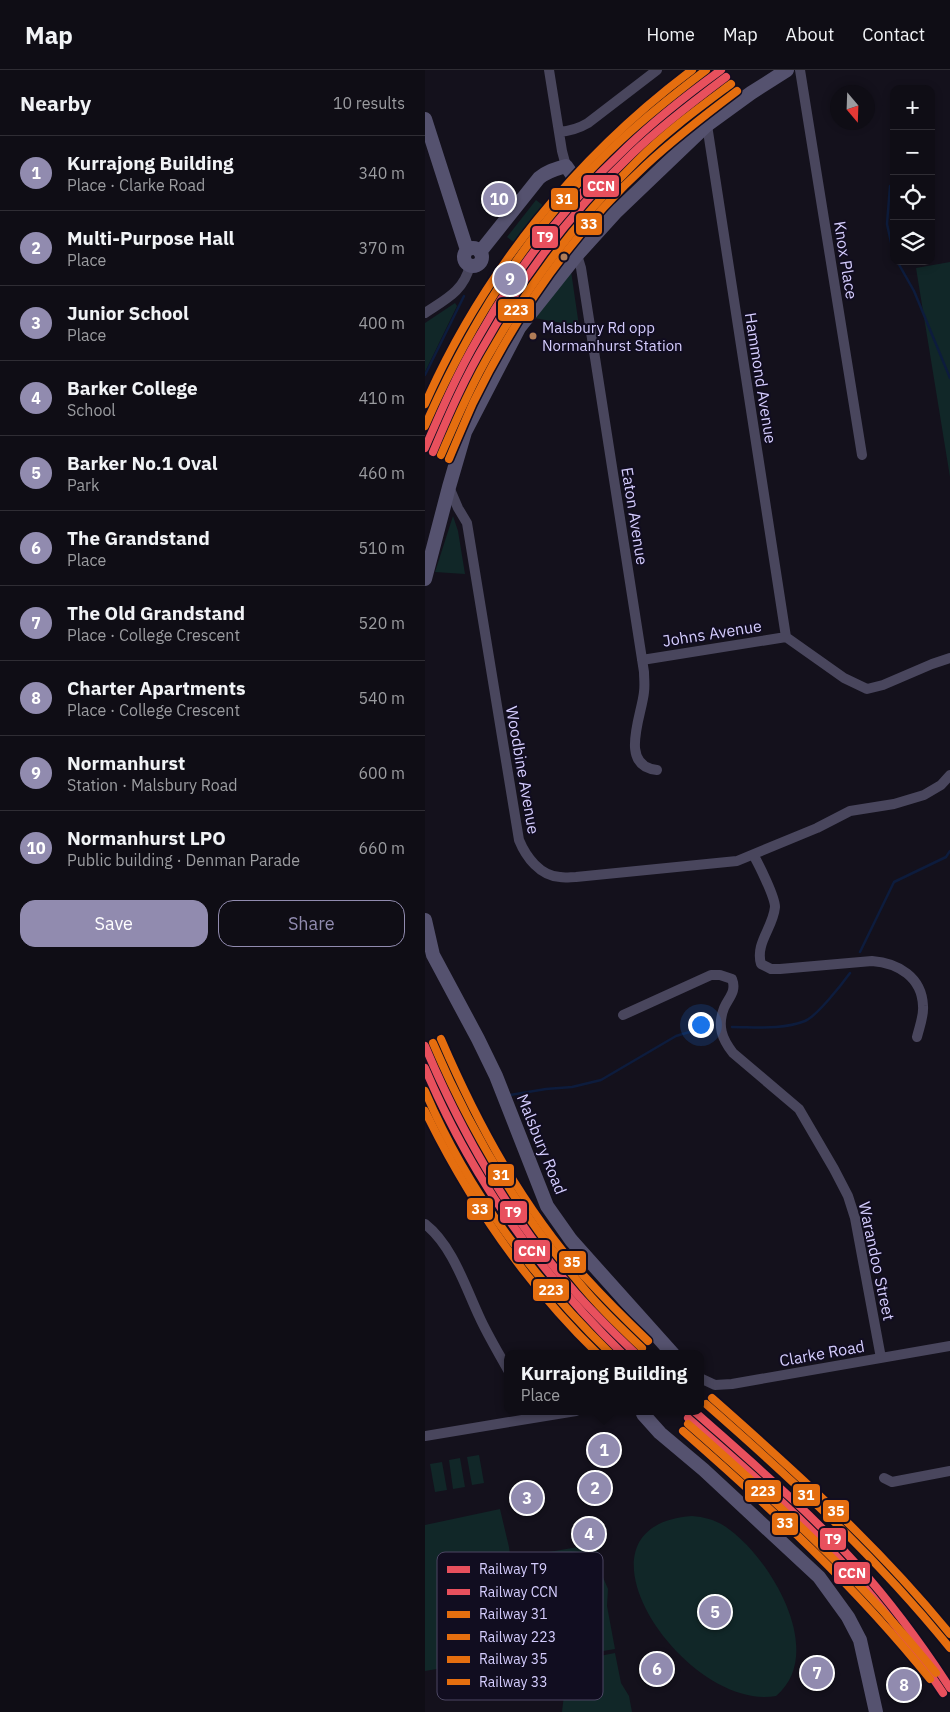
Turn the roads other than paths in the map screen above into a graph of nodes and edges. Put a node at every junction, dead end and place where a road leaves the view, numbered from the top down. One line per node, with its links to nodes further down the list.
1 (549, 70): 7 (street)
2 (657, 70): 7 (street)
3 (787, 70): 6 (street)
4 (799, 70): 14 (street, Knox Place)
5 (425, 119): 10 (street)
6 (707, 125): 9 (street); 17 (street, Hammond Avenue)
7 (559, 132): 8 (street)
8 (570, 171): 9 (street); 10 (street)
9 (615, 213): 11 (street)
10 (474, 251): 12 (street)
11 (577, 255): 15 (street); 19 (street, Eaton Avenue)
12 (470, 265): 13 (street)
13 (425, 313)
14 (862, 456)
15 (449, 487): 16 (street); 22 (street, Woodbine Avenue)
16 (425, 579)
17 (786, 637): 18 (street); 19 (street, Johns Avenue)
18 (950, 658)
19 (642, 660): 20 (street, Eaton Avenue)
20 (657, 770)
21 (950, 775): 22 (street, Woodbine Avenue)
22 (754, 856): 25 (street)
23 (425, 920): 28 (street, Malsbury Road)
24 (623, 1015): 29 (street, Warandoo Street)
25 (917, 1037)
26 (425, 1224): 30 (street)
27 (950, 1346): 29 (street, Clarke Road)
28 (669, 1350)
29 (881, 1358): 31 (street, Clarke Road)
30 (504, 1363)
31 (704, 1380)
32 (532, 1415): 34 (street)
33 (644, 1415): 37 (street)
34 (425, 1436)
35 (950, 1471): 36 (street)
36 (884, 1478)
37 (876, 1712)

